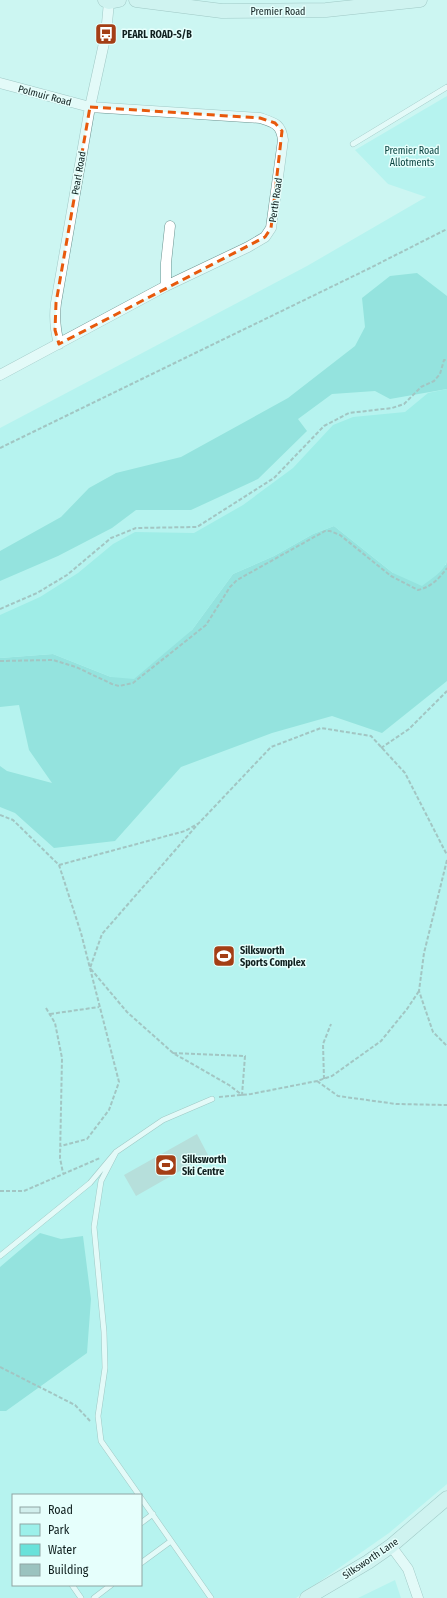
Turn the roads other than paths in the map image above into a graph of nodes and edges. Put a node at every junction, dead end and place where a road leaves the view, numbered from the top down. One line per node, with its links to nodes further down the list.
1 (111, 0): 6 (street, Pearl Road)
2 (136, 0): 3 (main road, Premier Road)
3 (420, 0)
4 (0, 83): 6 (street, Polmuir Road)
5 (447, 88): 7 (lane)
6 (90, 107): 9 (street, Perth Road); 10 (street, Pearl Road)
7 (353, 144)
8 (170, 226): 9 (street)
9 (166, 286): 10 (street, Perth Road)
10 (59, 344): 11 (street, Perth Road)
11 (0, 375)
12 (212, 1099): 13 (lane)
13 (116, 1152): 14 (lane); 15 (lane)
14 (0, 1256)
15 (138, 1494)
16 (447, 1498): 21 (main road, Silksworth Lane)
17 (142, 1500): 18 (lane)
18 (152, 1514): 19 (lane); 20 (lane)
19 (142, 1522)
20 (171, 1541): 22 (lane); 27 (lane)
21 (391, 1546): 28 (main road, Silksworth Lane); 29 (street)
22 (142, 1562)
23 (73, 1586): 25 (lane)
24 (111, 1586): 26 (lane)
25 (81, 1598)
26 (94, 1598)
27 (211, 1598)
28 (306, 1598)
29 (418, 1598)

